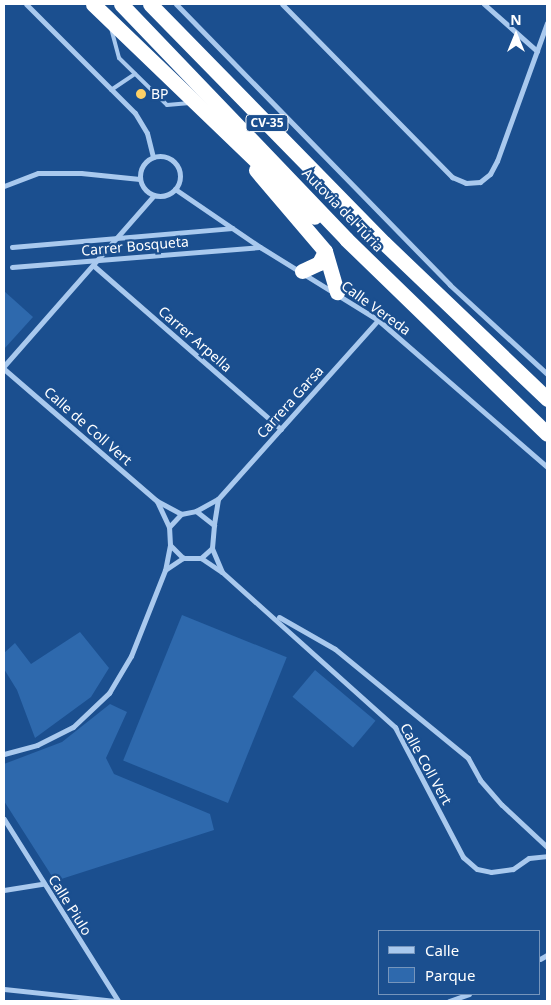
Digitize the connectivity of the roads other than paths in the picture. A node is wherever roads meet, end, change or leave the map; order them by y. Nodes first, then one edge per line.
1 (26, 4) edge
2 (93, 4) edge
3 (121, 4) edge
4 (150, 4) edge
5 (176, 4) edge
6 (282, 4) edge
7 (484, 4) edge
8 (108, 19) junction
9 (547, 23) edge
10 (537, 51) junction
11 (135, 74) junction
12 (111, 90) junction
13 (196, 103) junction
14 (230, 138) junction
15 (153, 157) junction
16 (140, 179) junction
17 (4, 186) edge
18 (175, 189) junction
19 (154, 195) junction
20 (232, 228) junction
21 (118, 238) junction
22 (346, 239) junction
23 (260, 247) junction
24 (12, 248) dead end
25 (325, 251) junction
26 (99, 260) junction
27 (94, 266) junction
28 (12, 268) dead end
29 (302, 271) junction
30 (337, 292) junction
31 (378, 320) junction
32 (4, 368) edge
33 (547, 374) edge
34 (547, 399) edge
35 (281, 429) junction
36 (547, 434) edge
37 (547, 467) edge
38 (218, 499) junction
39 (157, 501) junction
40 (196, 512) junction
41 (181, 514) junction
42 (214, 525) junction
43 (169, 527) junction
44 (170, 545) junction
45 (212, 548) junction
46 (183, 558) junction
47 (200, 558) junction
48 (165, 570) junction
49 (222, 572) junction
50 (266, 608) junction
51 (4, 754) edge
52 (4, 819) edge
53 (547, 847) edge
54 (547, 856) edge
55 (43, 884) junction
56 (4, 890) edge
57 (4, 989) edge
58 (466, 995) edge
59 (118, 1001) edge
60 (450, 1001) edge

1 - 12 street
2 - 8 highway
3 - 22 highway, Autovia del Túria / CV-35
4 - 34 highway, Autovia del Túria / CV-35
5 - 33 street
6 - 10 street
7 - 10 street
8 - 11 lane
8 - 13 highway
9 - 10 street
11 - 12 lane
11 - 13 lane
12 - 15 street
13 - 14 highway
14 - 22 highway
14 - 25 highway
15 - 16 street
15 - 18 street
16 - 17 street
16 - 19 street
18 - 19 street
18 - 20 street, Calle Vereda
19 - 21 street
20 - 21 street, Carrer Bosqueta
20 - 23 street, Calle Vereda
21 - 24 street, Carrer Bosqueta
21 - 26 street
22 - 36 highway, Autovia del Túria / CV-35
23 - 26 street, Carrer Bosqueta
23 - 29 street, Calle Vereda
25 - 29 highway
25 - 30 highway
26 - 27 street
26 - 28 street, Carrer Bosqueta
27 - 32 street
27 - 35 street, Carrer Arpella
29 - 30 street, Calle Vereda
30 - 31 street, Calle Vereda
31 - 35 street, Carrera Garsa
31 - 37 street, Calle Vereda
32 - 39 street, Calle de Coll Vert
35 - 38 street, Carrera Garsa
38 - 40 street, Carrera Garsa
38 - 42 street
39 - 41 street, Calle de Coll Vert
39 - 43 street, Calle de Coll Vert
40 - 41 street
40 - 42 street
41 - 43 street
42 - 45 street
43 - 44 street
44 - 46 street
44 - 48 street
45 - 47 street
45 - 49 street, Calle Coll Vert
46 - 47 street
46 - 48 street
47 - 49 street, Calle Coll Vert
48 - 51 street
49 - 50 street, Calle Coll Vert
50 - 53 street, Calle Coll Vert
50 - 54 street, Calle Coll Vert
52 - 55 street, Calle Piulo
55 - 56 street
55 - 59 street, Calle Piulo
57 - 59 street
58 - 60 street

